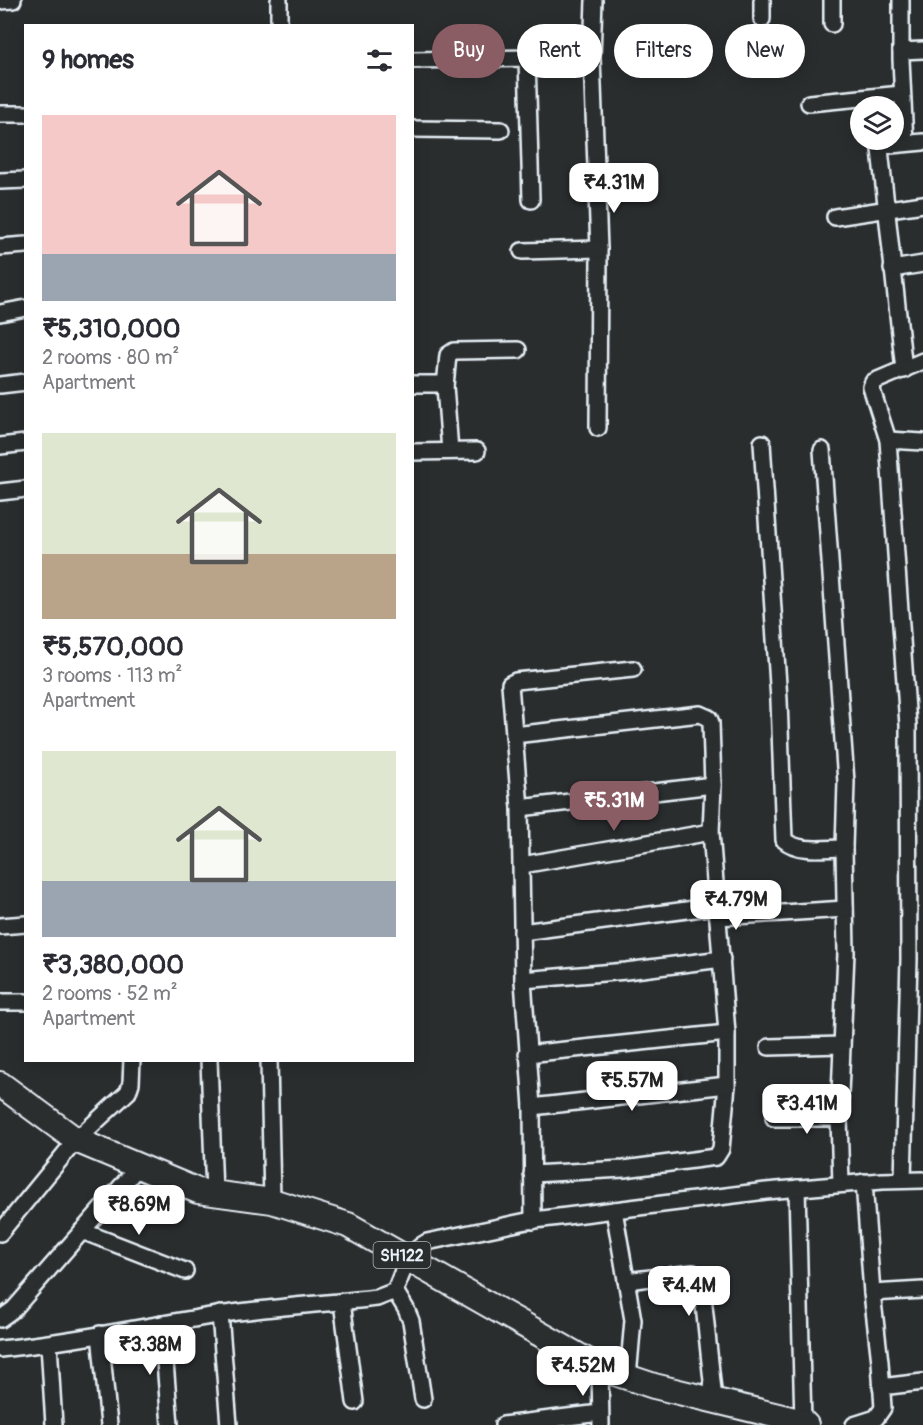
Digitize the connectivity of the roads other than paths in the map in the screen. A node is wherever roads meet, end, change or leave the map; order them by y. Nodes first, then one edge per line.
1 (14, 0) edge
2 (279, 0) edge
3 (594, 0) edge
4 (762, 0) edge
5 (832, 0) edge
6 (901, 0) edge
7 (0, 1) edge
8 (762, 19) dead end
9 (279, 24) edge
10 (593, 24) edge
11 (832, 24) dead end
12 (923, 50) edge
13 (901, 51) junction
14 (517, 58) edge
15 (414, 60) edge
16 (528, 78) edge
17 (593, 78) edge
18 (902, 94) junction
19 (894, 96) edge
20 (850, 102) edge
21 (809, 103) dead end
22 (0, 114) edge
23 (24, 114) edge
24 (414, 129) edge
25 (501, 129) dead end
26 (923, 142) edge
27 (905, 143) joint
28 (881, 150) edge
29 (24, 180) edge
30 (0, 181) edge
31 (531, 200) dead end
32 (923, 204) edge
33 (885, 210) junction
34 (835, 217) dead end
35 (24, 245) edge
36 (0, 247) edge
37 (599, 249) junction
38 (522, 251) dead end
39 (923, 264) edge
40 (892, 269) junction
41 (24, 308) edge
42 (0, 313) edge
43 (518, 350) dead end
44 (923, 361) edge
45 (904, 370) junction
46 (24, 382) edge
47 (414, 384) edge
48 (0, 385) edge
49 (445, 386) junction
50 (598, 428) dead end
51 (885, 430) junction
52 (923, 442) edge
53 (24, 443) edge
54 (762, 443) dead end
55 (0, 446) edge
56 (822, 450) dead end
57 (450, 451) junction
58 (477, 451) dead end
59 (414, 452) edge
60 (24, 489) edge
61 (0, 492) edge
62 (633, 669) dead end
63 (514, 735) junction
64 (713, 785) junction
65 (520, 808) junction
66 (711, 832) junction
67 (844, 848) junction
68 (522, 864) junction
69 (845, 909) junction
70 (718, 912) junction
71 (24, 924) edge
72 (0, 926) edge
73 (522, 932) junction
74 (722, 959) junction
75 (523, 980) junction
76 (0, 1002) edge
77 (24, 1002) edge
78 (727, 1033) junction
79 (842, 1045) junction
80 (770, 1047) dead end
81 (527, 1054) junction
82 (132, 1062) edge
83 (209, 1062) edge
84 (269, 1062) edge
85 (0, 1084) edge
86 (727, 1084) junction
87 (532, 1107) junction
88 (774, 1118) dead end
89 (840, 1118) junction
90 (76, 1140) junction
91 (139, 1166) junction
92 (532, 1174) junction
93 (903, 1180) junction
94 (923, 1180) edge
95 (864, 1182) junction
96 (841, 1184) junction
97 (797, 1188) junction
98 (214, 1193) junction
99 (272, 1202) junction
100 (614, 1210) junction
101 (532, 1221) junction
102 (82, 1231) junction
103 (0, 1233) edge
104 (408, 1258) junction
105 (185, 1271) dead end
106 (626, 1281) junction
107 (923, 1290) edge
108 (395, 1291) junction
109 (872, 1293) junction
110 (342, 1302) junction
111 (220, 1314) junction
112 (0, 1319) edge
113 (162, 1324) junction
114 (100, 1334) junction
115 (49, 1344) junction
116 (0, 1349) edge
117 (600, 1368) junction
118 (628, 1377) junction
119 (923, 1382) edge
120 (881, 1387) junction
121 (423, 1399) dead end
122 (714, 1401) junction
123 (355, 1402) dead end
124 (600, 1419) edge
125 (804, 1424) edge
126 (54, 1425) edge
127 (109, 1425) edge
128 (170, 1425) edge
129 (229, 1425) edge
130 (503, 1425) edge
131 (854, 1425) edge

1 - 7 street
2 - 9 street
3 - 10 street
4 - 8 street
5 - 11 street
6 - 13 street
12 - 13 street
13 - 18 street
14 - 15 street
16 - 31 street
17 - 37 street
18 - 19 street
18 - 27 street
20 - 21 street
22 - 23 street
24 - 25 street
26 - 27 street
28 - 33 street
29 - 30 street
32 - 33 street
33 - 34 street
33 - 40 street
35 - 36 street
37 - 38 street
37 - 50 street
39 - 40 street
40 - 45 street
41 - 42 street
43 - 49 street
44 - 45 street
45 - 51 street
46 - 48 street
47 - 49 street
49 - 57 street
51 - 52 street
51 - 93 street
53 - 55 street
54 - 67 street
56 - 67 street
57 - 58 street
57 - 59 street
60 - 61 street
62 - 63 street
63 - 64 street
63 - 65 street
64 - 65 street
64 - 66 street
65 - 68 street
66 - 68 street
66 - 70 street
67 - 69 street
68 - 73 street
69 - 70 street
69 - 79 street
70 - 73 street
70 - 74 street
71 - 72 street
73 - 75 street
74 - 75 street
74 - 78 street
75 - 81 street
76 - 77 street
78 - 81 street
78 - 86 street
79 - 80 street
79 - 89 street
81 - 87 street
82 - 90 street
83 - 98 street
84 - 99 street
85 - 90 main road, SH122
86 - 87 street
86 - 92 street
87 - 92 street
88 - 89 street
89 - 96 street
90 - 91 main road, SH122
90 - 103 street
91 - 98 main road, SH122
91 - 102 street
92 - 101 street
93 - 94 street
93 - 95 street
95 - 96 street
95 - 109 street
96 - 97 street
97 - 100 street
97 - 125 street
98 - 99 main road, SH122
99 - 104 main road, SH122
100 - 101 street
100 - 106 street
101 - 104 street
102 - 105 street
102 - 112 street
104 - 108 street
104 - 117 main road, SH122
106 - 118 street
106 - 122 street
107 - 109 street
108 - 110 street
108 - 121 street
109 - 120 street
110 - 111 street
110 - 123 street
111 - 113 street
111 - 129 street
113 - 114 street
113 - 128 street
114 - 115 street
114 - 127 street
115 - 116 street
115 - 126 street
117 - 118 main road, SH122
117 - 124 street
118 - 122 main road, SH122
119 - 120 street
120 - 131 street
122 - 125 main road, SH122
124 - 130 street

